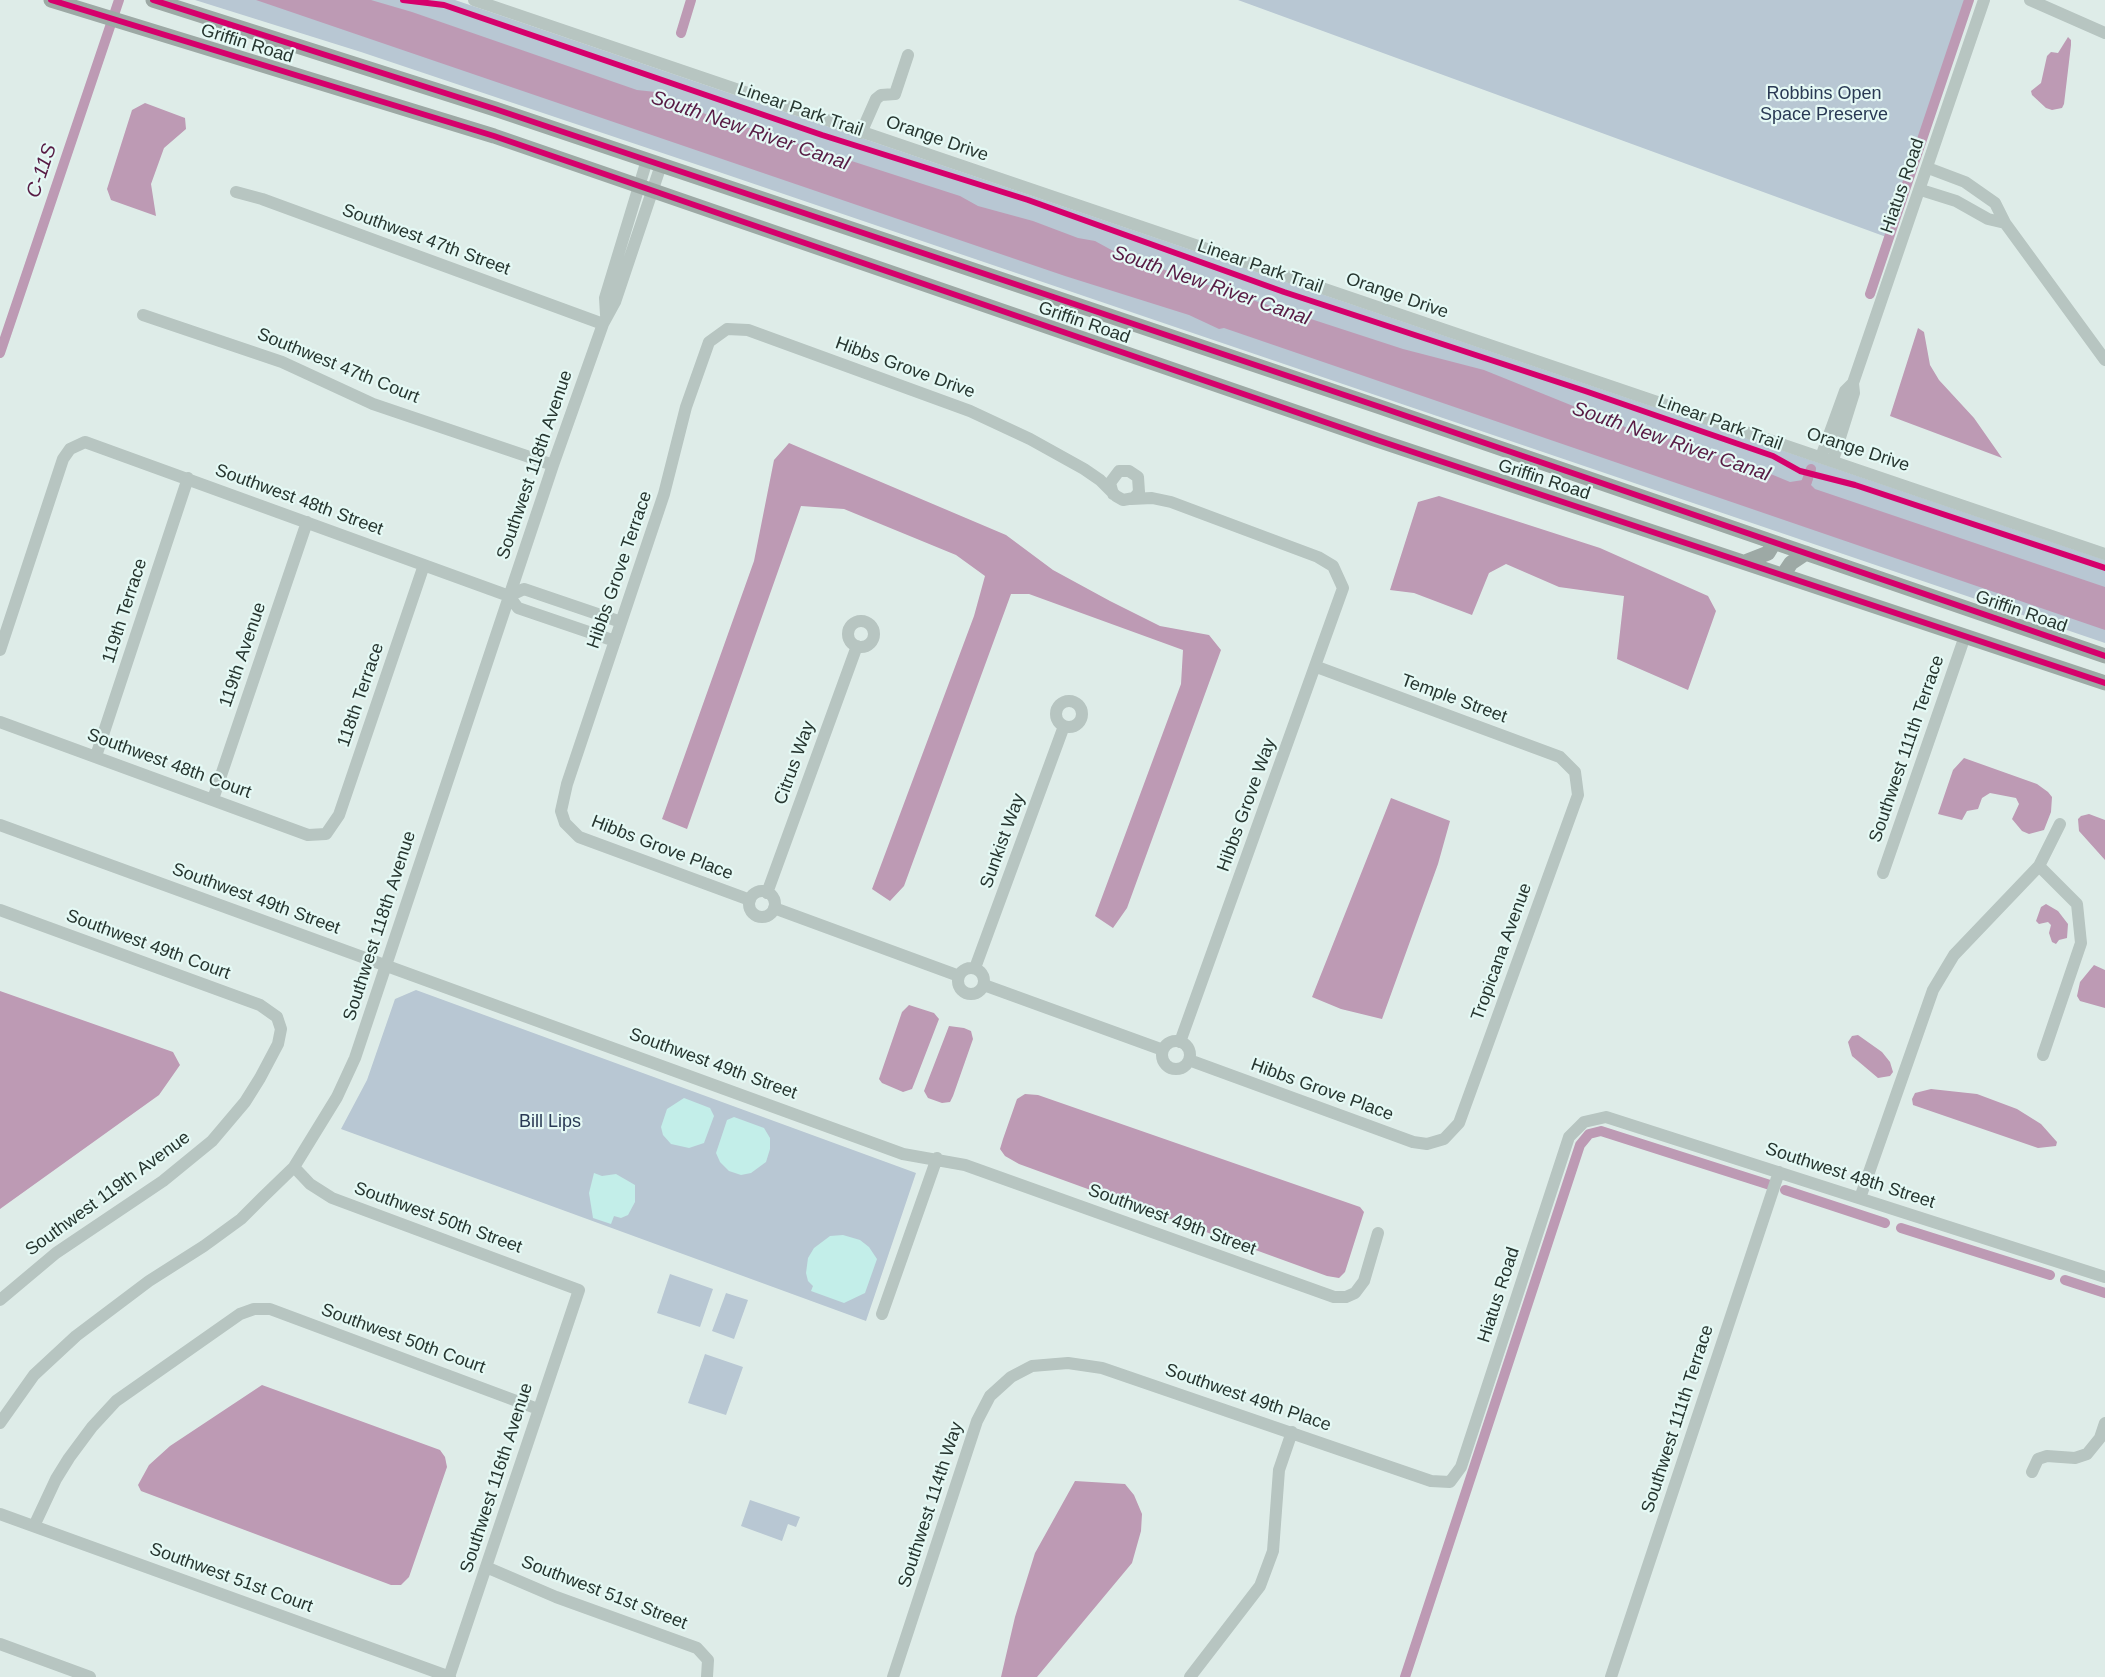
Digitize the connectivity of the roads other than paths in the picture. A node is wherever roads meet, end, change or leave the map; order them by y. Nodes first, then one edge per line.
1 (51, 0) edge
2 (153, 0) edge
3 (474, 0) edge
4 (1984, 0) edge
5 (2030, 0) edge
6 (2105, 33) edge
7 (909, 55) dead end
8 (861, 133) junction
9 (654, 163) junction
10 (1928, 168) junction
11 (645, 188) junction
12 (1921, 190) junction
13 (236, 192) dead end
14 (2005, 223) junction
15 (143, 315) dead end
16 (604, 320) junction
17 (722, 332) joint
18 (2105, 360) edge
19 (1827, 459) junction
20 (1070, 461) junction
21 (553, 465) junction
22 (1122, 470) junction
23 (1138, 477) junction
24 (188, 478) junction
25 (1113, 494) junction
26 (1130, 499) junction
27 (1171, 502) junction
28 (307, 522) junction
29 (1774, 543) junction
30 (1806, 553) junction
31 (2105, 554) edge
32 (1745, 562) junction
33 (424, 565) junction
34 (1783, 575) junction
35 (509, 596) junction
36 (621, 622) junction
37 (1965, 636) junction
38 (615, 641) junction
39 (857, 646) dead end
40 (0, 650) edge
41 (2105, 656) edge
42 (1317, 668) junction
43 (2105, 683) edge
44 (0, 722) edge
45 (1064, 726) dead end
46 (96, 756) junction
47 (1575, 772) joint
48 (213, 800) junction
49 (566, 823) joint
50 (2060, 824) dead end
51 (0, 825) edge
52 (326, 834) joint
53 (2039, 866) junction
54 (1883, 873) dead end
55 (767, 893) junction
56 (750, 900) junction
57 (774, 908) junction
58 (0, 910) edge
59 (386, 965) junction
60 (975, 968) junction
61 (959, 976) junction
62 (984, 985) junction
63 (279, 1021) joint
64 (1180, 1042) junction
65 (1163, 1050) junction
66 (2043, 1054) dead end
67 (1189, 1060) junction
68 (1584, 1122) joint
69 (1444, 1139) joint
70 (937, 1158) junction
71 (294, 1167) junction
72 (1779, 1172) junction
73 (1860, 1198) junction
74 (1378, 1233) dead end
75 (2105, 1277) edge
76 (579, 1290) joint
77 (0, 1300) edge
78 (882, 1314) dead end
79 (1032, 1366) joint
80 (538, 1409) junction
81 (0, 1423) edge
82 (2105, 1423) edge
83 (1292, 1432) junction
84 (2032, 1472) dead end
85 (1450, 1482) joint
86 (0, 1514) edge
87 (34, 1526) junction
88 (486, 1567) junction
89 (0, 1644) edge
90 (90, 1677) edge
91 (449, 1677) edge
92 (707, 1677) edge
93 (893, 1677) edge
94 (1190, 1677) edge
95 (1611, 1677) edge

1 - 11 main road, Griffin Road
2 - 9 main road, Griffin Road
3 - 8 street, Orange Drive
4 - 10 street, Hiatus Road
5 - 6 street
7 - 8 street
8 - 19 street, Orange Drive
9 - 11 street, Southwest 118th Avenue
9 - 29 main road, Griffin Road
10 - 12 street, Hiatus Road
10 - 14 street
11 - 16 street, Southwest 118th Avenue
11 - 32 main road, Griffin Road
12 - 14 street
12 - 19 street, Hiatus Road
13 - 16 street, Southwest 47th Street
14 - 18 street
15 - 21 street, Southwest 47th Court
16 - 21 street, Southwest 118th Avenue
17 - 20 street, Hibbs Grove Drive
17 - 36 street, Hibbs Grove Terrace
19 - 31 street, Orange Drive
20 - 22 street, Hibbs Grove Drive
20 - 25 street, Hibbs Grove Drive
21 - 35 street, Southwest 118th Avenue
22 - 23 street
22 - 25 street
23 - 26 street
23 - 27 street
24 - 28 street, Southwest 48th Street
24 - 40 street, Southwest 48th Street
24 - 46 street, 119th Terrace
25 - 26 street
26 - 27 street
27 - 42 street, Hibbs Grove Way
28 - 33 street, Southwest 48th Street
28 - 48 street, 119th Avenue
29 - 30 main road, Griffin Road
29 - 32 main road
30 - 34 main road
30 - 41 main road, Griffin Road
32 - 34 main road, Griffin Road
33 - 35 street, Southwest 48th Street
33 - 52 street, 118th Terrace
34 - 37 main road, Griffin Road
35 - 36 street, Southwest 48th Street
35 - 38 street, Southwest 48th Street
35 - 59 street, Southwest 118th Avenue
36 - 38 street, Hibbs Grove Terrace
37 - 43 main road, Griffin Road
37 - 54 street, Southwest 111th Terrace
38 - 49 street, Hibbs Grove Terrace
39 - 55 street, Citrus Way
42 - 47 street, Temple Street
42 - 64 street, Hibbs Grove Way
44 - 46 street, Southwest 48th Court
45 - 60 street, Sunkist Way
46 - 48 street, Southwest 48th Court
47 - 69 street, Tropicana Avenue
48 - 52 street, Southwest 48th Court
49 - 56 street, Hibbs Grove Place
50 - 53 street
51 - 59 street, Southwest 49th Street
53 - 66 street
53 - 73 street
55 - 56 street
55 - 57 street
56 - 57 street
57 - 61 street
58 - 63 street, Southwest 49th Court
59 - 70 street, Southwest 49th Street
59 - 71 street, Southwest 118th Avenue
60 - 61 street
60 - 62 street
61 - 62 street
62 - 65 street
63 - 77 street, Southwest 119th Avenue
64 - 65 street
64 - 67 street
65 - 67 street
67 - 69 street, Hibbs Grove Place
68 - 72 street, Southwest 48th Street
68 - 85 street, Hiatus Road
70 - 74 street, Southwest 49th Street
70 - 78 street
71 - 76 street, Southwest 50th Street
71 - 81 street, Southwest 118th Avenue
72 - 73 street, Southwest 48th Street
72 - 95 street, Southwest 111th Terrace
73 - 75 street, Southwest 48th Street
76 - 80 street, Southwest 116th Avenue
79 - 83 street, Southwest 49th Place
79 - 93 street, Southwest 114th Way
80 - 87 street, Southwest 50th Court
80 - 88 street, Southwest 116th Avenue
82 - 84 street
83 - 85 street, Southwest 49th Place
83 - 94 street
86 - 87 street, Southwest 51st Court
87 - 91 street, Southwest 51st Court
88 - 91 street, Southwest 116th Avenue
88 - 92 street, Southwest 51st Street
89 - 90 street

